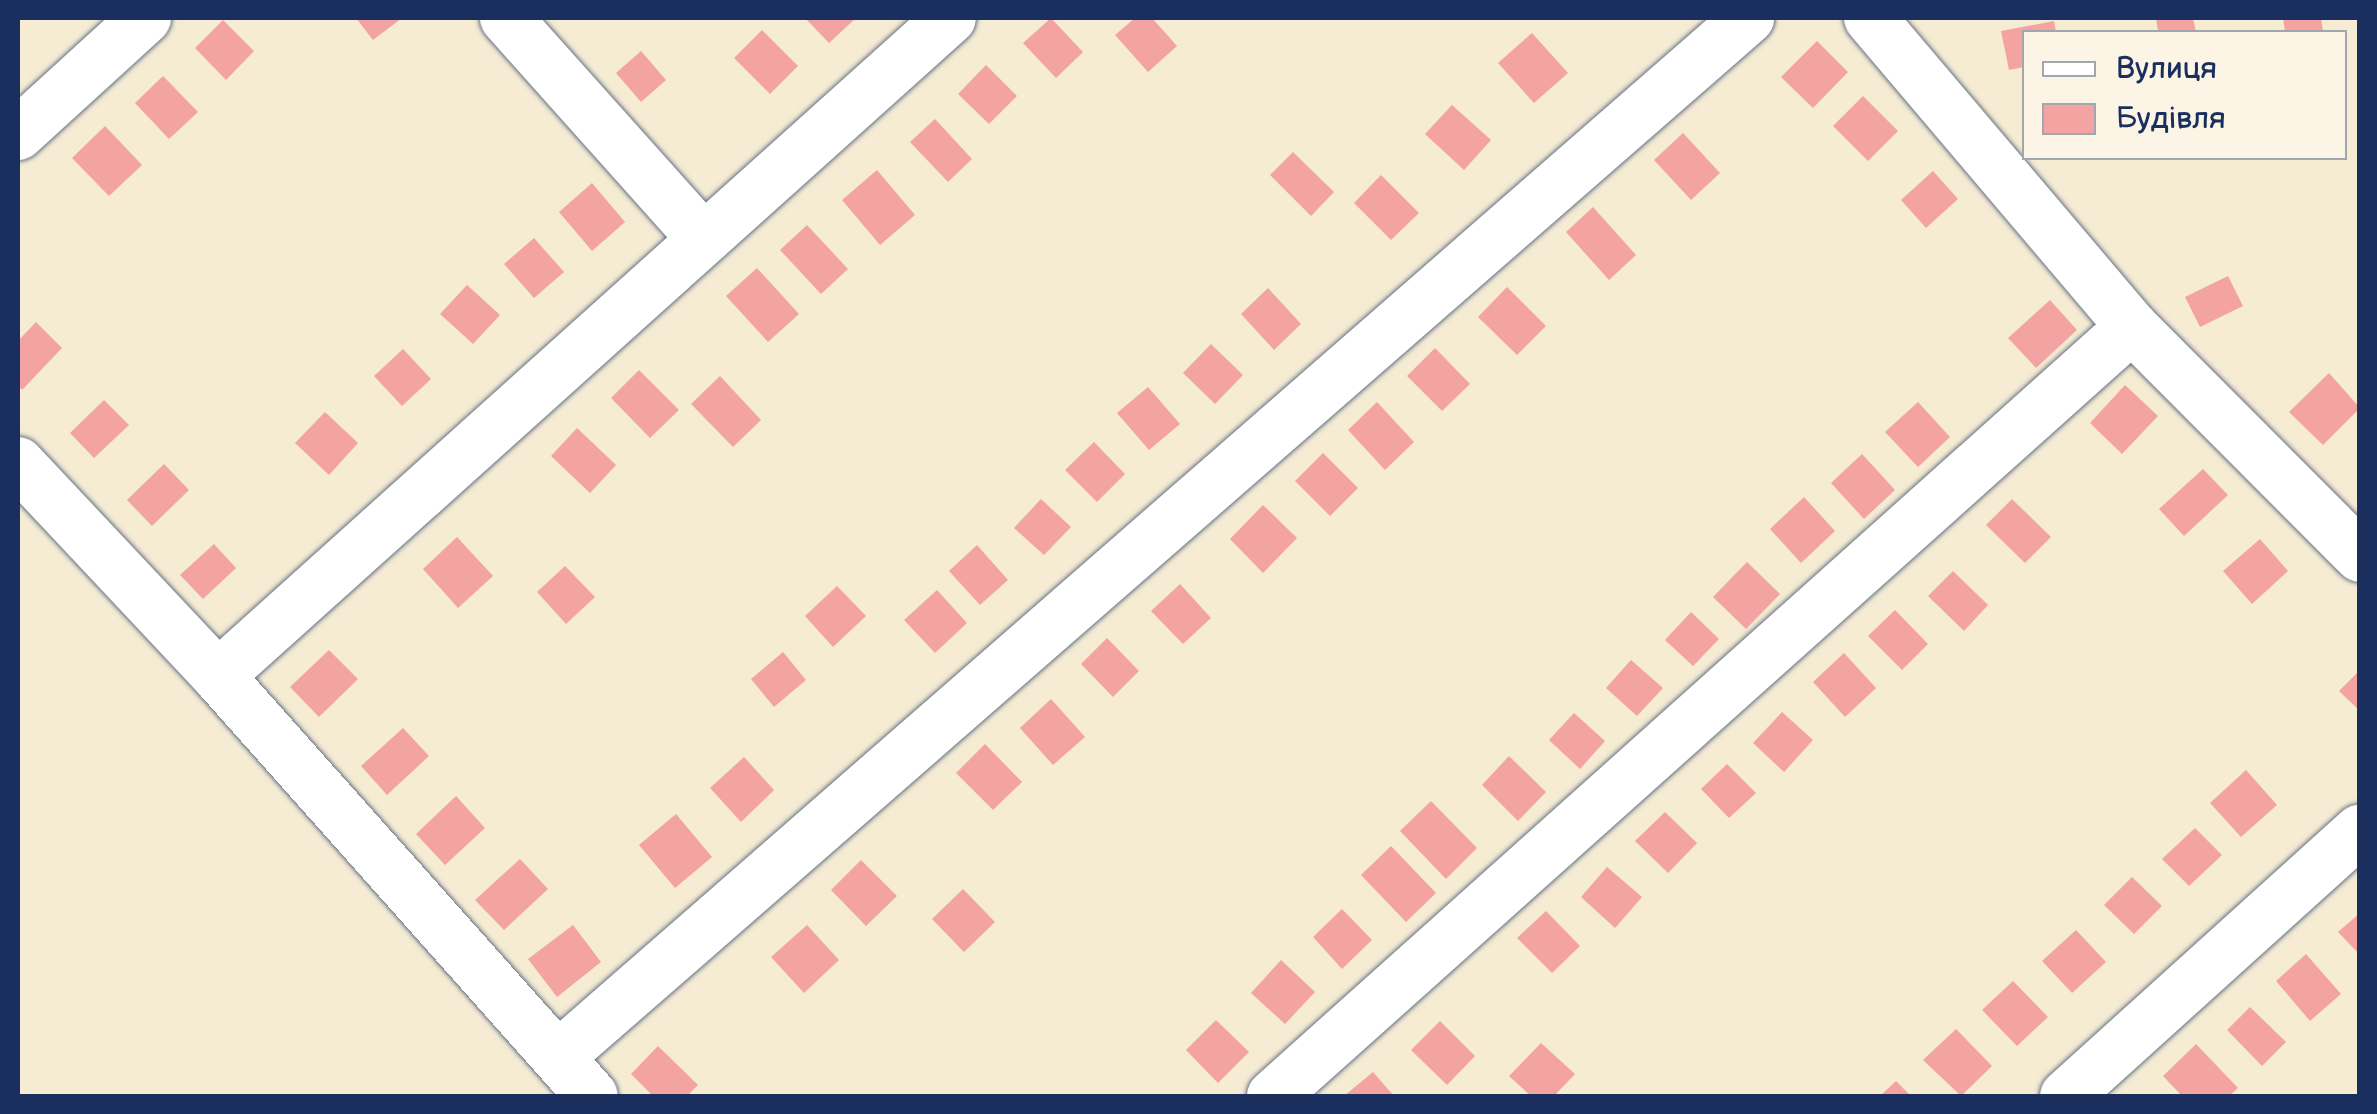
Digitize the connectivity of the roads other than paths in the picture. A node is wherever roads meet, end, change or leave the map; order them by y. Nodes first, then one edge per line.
1 (146, 18) edge
2 (506, 18) edge
3 (950, 18) edge
4 (1748, 18) edge
5 (1870, 18) edge
6 (18, 134) edge
7 (704, 238) junction
8 (2132, 327) junction
9 (18, 463) edge
10 (2360, 556) edge
11 (218, 676) junction
12 (2360, 830) edge
13 (558, 1057) junction
14 (592, 1096) edge
15 (1273, 1096) edge
16 (2066, 1096) edge

1 - 6 street
2 - 7 street
3 - 7 street
4 - 13 street
5 - 8 street
7 - 11 street
8 - 10 street
8 - 15 street
9 - 11 street
11 - 13 street
12 - 16 street
13 - 14 street

